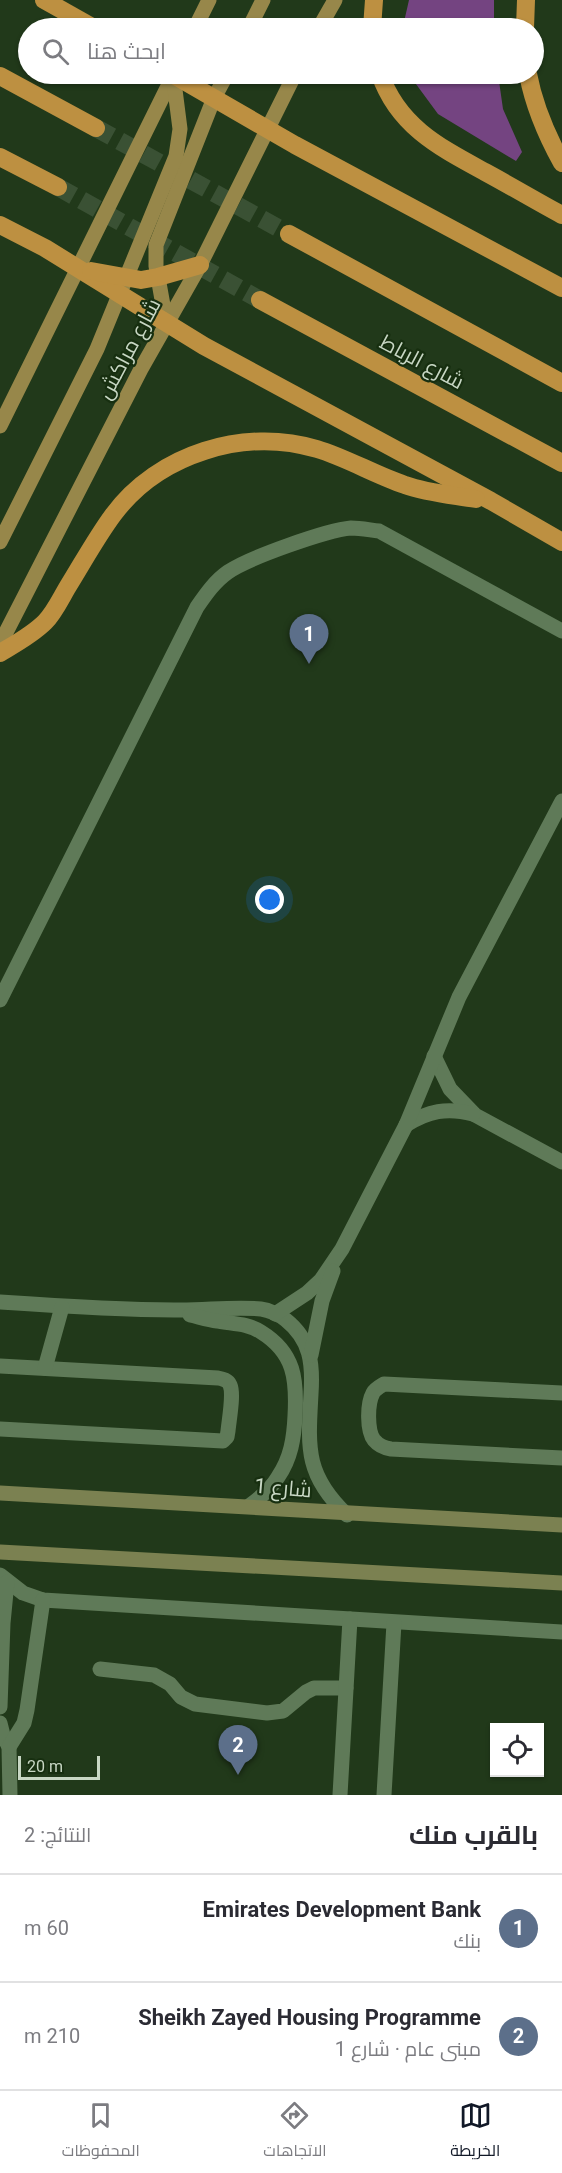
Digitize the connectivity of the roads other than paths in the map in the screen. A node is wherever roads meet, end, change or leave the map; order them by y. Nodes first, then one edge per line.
1 (44, 0) edge
2 (209, 0) edge
3 (263, 0) edge
4 (335, 0) edge
5 (374, 0) edge
6 (526, 0) edge
7 (76, 18) edge
8 (200, 18) edge
9 (254, 18) edge
10 (325, 18) edge
11 (373, 18) edge
12 (525, 18) edge
13 (0, 76) edge
14 (168, 84) edge
15 (174, 84) edge
16 (190, 84) edge
17 (222, 84) edge
18 (290, 84) edge
19 (385, 84) edge
20 (530, 84) edge
21 (214, 98) junction
22 (96, 128) tunnel mouth
23 (266, 129) junction
24 (0, 157) edge
25 (562, 163) edge
26 (58, 187) tunnel mouth
27 (562, 215) edge
28 (0, 225) edge
29 (289, 234) tunnel mouth
30 (200, 265) junction
31 (77, 268) junction
32 (158, 278) junction
33 (123, 286) junction
34 (562, 288) edge
35 (260, 300) tunnel mouth
36 (166, 322) junction
37 (562, 384) edge
38 (0, 426) edge
39 (562, 463) edge
40 (491, 501) junction
41 (0, 542) edge
42 (562, 542) edge
43 (562, 631) edge
44 (0, 644) edge
45 (0, 653) edge
46 (562, 801) edge
47 (0, 1000) edge
48 (434, 1056) junction
49 (476, 1115) junction
50 (406, 1125) junction
51 (562, 1162) edge
52 (342, 1249) junction
53 (0, 1302) edge
54 (62, 1306) junction
55 (176, 1311) junction
56 (275, 1314) junction
57 (311, 1355) junction
58 (0, 1366) edge
59 (45, 1368) junction
60 (562, 1393) edge
61 (0, 1429) edge
62 (562, 1458) edge
63 (0, 1493) edge
64 (249, 1506) junction
65 (347, 1515) junction
66 (562, 1525) edge
67 (0, 1552) edge
68 (3, 1578) edge
69 (562, 1583) edge
70 (43, 1600) junction
71 (350, 1619) junction
72 (394, 1623) junction
73 (562, 1632) edge
74 (100, 1669) dead end
75 (346, 1688) junction
76 (0, 1707) edge
77 (0, 1723) edge
78 (9, 1747) junction
79 (5, 1765) edge
80 (10, 1795) edge
81 (340, 1795) edge
82 (384, 1795) edge

1 - 7 highway
2 - 8 main road
3 - 9 main road
4 - 10 main road
5 - 11 highway
6 - 12 highway
13 - 22 highway
14 - 31 main road
15 - 33 main road
16 - 21 highway
17 - 21 main road
18 - 23 main road, شارع مراكش
19 - 27 highway
20 - 25 highway
21 - 23 highway
21 - 32 main road
23 - 30 main road, شارع مراكش
23 - 34 highway
24 - 26 highway
28 - 31 highway
29 - 37 highway
30 - 32 highway
30 - 36 main road, شارع مراكش
31 - 33 highway
31 - 38 main road
32 - 33 highway
32 - 36 main road
33 - 36 highway
33 - 41 main road
35 - 39 highway, شارع الرباط
36 - 40 highway
36 - 44 main road, شارع مراكش
40 - 42 highway
40 - 45 highway
43 - 47 lane
46 - 48 lane
48 - 49 lane
48 - 50 lane
49 - 50 lane
49 - 51 lane
50 - 52 lane
52 - 56 lane
52 - 57 lane
53 - 54 lane
54 - 55 lane
54 - 59 lane
55 - 56 lane
55 - 64 lane
56 - 57 lane
57 - 65 lane
58 - 59 lane
59 - 61 lane
60 - 62 lane
63 - 64 street, شارع 1
64 - 65 street, شارع 1
65 - 66 street, شارع 1
67 - 69 street
68 - 70 lane
68 - 76 lane
70 - 71 lane
70 - 78 lane
71 - 72 lane
71 - 75 lane
72 - 73 lane
72 - 82 lane
74 - 75 lane
75 - 81 lane
77 - 78 lane
78 - 79 lane
79 - 80 lane

